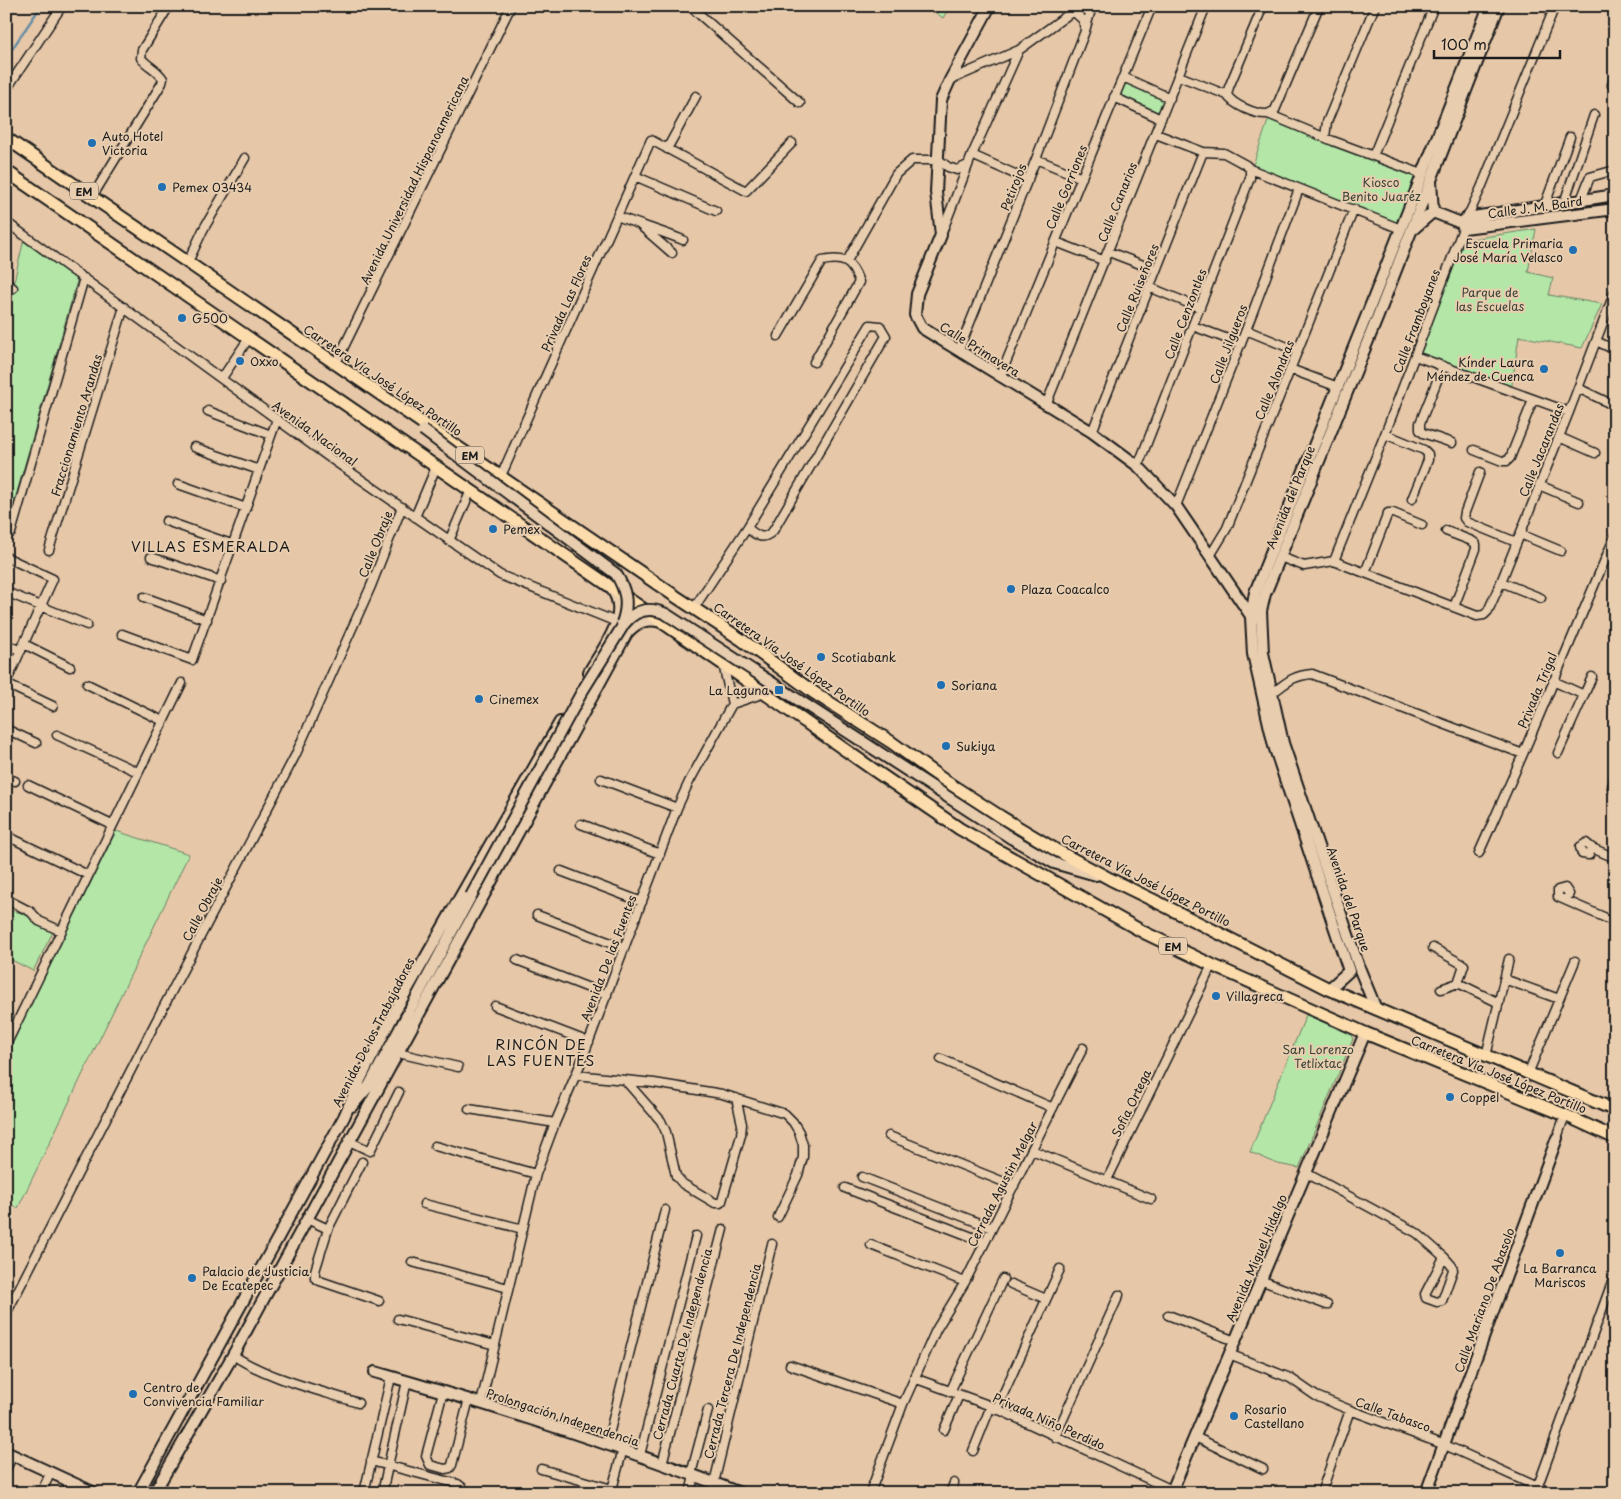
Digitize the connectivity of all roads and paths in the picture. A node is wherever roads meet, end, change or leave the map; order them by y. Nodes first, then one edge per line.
1 (62, 6) edge
2 (169, 6) edge
3 (512, 6) edge
4 (690, 6) edge
5 (990, 6) edge
6 (1092, 6) edge
7 (1152, 6) edge
8 (1206, 6) edge
9 (1263, 6) edge
10 (1319, 6) edge
11 (1375, 6) edge
12 (1434, 6) edge
13 (1491, 6) edge
14 (1555, 6) edge
15 (1077, 9) edge
16 (1085, 31) junction
17 (1019, 50) junction
18 (1001, 57) junction
19 (1006, 76) junction
20 (1179, 76) junction
21 (1615, 77) edge
22 (1123, 78) junction
23 (950, 80) junction
24 (1615, 86) edge
25 (6, 90) edge
26 (1227, 95) junction
27 (696, 96) dead end
28 (1114, 97) junction
29 (1170, 98) junction
30 (800, 103) dead end
31 (1268, 114) junction
32 (1594, 115) dead end
33 (1161, 119) junction
34 (1156, 134) junction
35 (1325, 137) junction
36 (1570, 137) dead end
37 (6, 138) edge
38 (792, 143) dead end
39 (667, 149) junction
40 (1203, 152) junction
41 (972, 155) junction
42 (1373, 156) junction
43 (245, 158) dead end
44 (1036, 159) junction
45 (939, 160) junction
46 (968, 165) junction
47 (1250, 169) junction
48 (1615, 170) edge
49 (6, 171) edge
50 (635, 176) junction
51 (1426, 176) junction
52 (1082, 178) junction
53 (1028, 180) junction
54 (1300, 189) junction
55 (1615, 195) edge
56 (92, 196) junction
57 (1581, 200) junction
58 (1564, 203) junction
59 (1544, 207) junction
60 (1354, 209) junction
61 (1615, 209) edge
62 (716, 211) dead end
63 (1433, 212) junction
64 (617, 216) junction
65 (6, 222) edge
66 (1464, 223) junction
67 (641, 226) junction
68 (1406, 230) junction
69 (941, 235) junction
70 (683, 240) dead end
71 (1056, 242) junction
72 (1109, 252) junction
73 (672, 253) dead end
74 (847, 261) junction
75 (1105, 261) junction
76 (188, 262) junction
77 (1156, 270) junction
78 (84, 278) junction
79 (1149, 287) junction
80 (1614, 294) edge
81 (124, 307) junction
82 (1200, 308) junction
83 (1193, 326) junction
84 (1246, 330) junction
85 (778, 336) dead end
86 (249, 338) junction
87 (1596, 341) junction
88 (1240, 344) junction
89 (960, 350) junction
90 (1615, 350) edge
91 (1297, 351) junction
92 (1415, 356) junction
93 (814, 362) dead end
94 (336, 364) junction
95 (1443, 366) junction
96 (1290, 369) junction
97 (1000, 377) junction
98 (222, 378) junction
99 (363, 382) junction
100 (1338, 387) junction
101 (1578, 388) junction
102 (1533, 400) junction
103 (1046, 405) junction
104 (1615, 406) edge
105 (208, 410) dead end
106 (1569, 412) junction
107 (277, 419) junction
108 (1092, 432) junction
109 (1385, 434) junction
110 (272, 435) junction
111 (1559, 437) junction
112 (1452, 443) dead end
113 (194, 447) dead end
114 (1474, 450) dead end
115 (1595, 453) dead end
116 (1138, 466) junction
117 (436, 467) junction
118 (259, 470) junction
119 (1480, 472) dead end
120 (501, 476) junction
121 (178, 484) dead end
122 (1539, 486) junction
123 (471, 490) junction
124 (1412, 499) dead end
125 (1579, 502) dead end
126 (1176, 506) junction
127 (402, 507) junction
128 (246, 508) junction
129 (415, 517) junction
130 (166, 521) dead end
131 (1422, 525) dead end
132 (747, 528) junction
133 (1446, 531) dead end
134 (11, 533) dead end
135 (1520, 534) junction
136 (1615, 536) edge
137 (450, 541) junction
138 (1516, 542) junction
139 (234, 545) junction
140 (49, 550) dead end
141 (1561, 551) dead end
142 (1210, 556) junction
143 (152, 557) dead end
144 (1280, 557) junction
145 (6, 558) edge
146 (1334, 561) junction
147 (1365, 573) junction
148 (221, 581) junction
149 (1501, 582) junction
150 (608, 584) junction
151 (6, 592) edge
152 (144, 597) dead end
153 (1541, 598) dead end
154 (41, 606) junction
155 (1454, 607) junction
156 (694, 608) junction
157 (1251, 617) junction
158 (207, 620) junction
159 (617, 622) junction
160 (87, 625) dead end
161 (668, 626) junction
162 (630, 629) junction
163 (1261, 630) junction
164 (122, 634) dead end
165 (6, 644) edge
166 (22, 648) junction
167 (723, 664) junction
168 (70, 668) dead end
169 (1592, 677) dead end
170 (1553, 681) junction
171 (182, 683) dead end
172 (6, 684) edge
173 (87, 684) dead end
174 (764, 693) junction
175 (1584, 695) junction
176 (1268, 696) junction
177 (732, 704) junction
178 (54, 706) dead end
179 (163, 721) junction
180 (6, 730) edge
181 (57, 735) dead end
182 (36, 743) dead end
183 (1558, 753) dead end
184 (1523, 754) junction
185 (138, 772) junction
186 (1615, 774) edge
187 (6, 778) edge
188 (601, 779) dead end
189 (15, 781) dead end
190 (28, 785) dead end
191 (1615, 790) edge
192 (677, 808) junction
193 (581, 824) dead end
194 (112, 826) junction
195 (9, 837) dead end
196 (1592, 848) dead end
197 (1479, 853) dead end
198 (660, 854) junction
199 (1615, 858) edge
200 (561, 871) dead end
201 (88, 875) junction
202 (1110, 879) junction
203 (6, 899) edge
204 (1565, 900) dead end
205 (642, 902) junction
206 (475, 911) junction
207 (537, 915) dead end
208 (1615, 922) edge
209 (61, 931) junction
210 (624, 948) junction
211 (1433, 948) dead end
212 (1509, 959) dead end
213 (517, 960) dead end
214 (1575, 961) dead end
215 (1212, 965) junction
216 (1504, 979) junction
217 (1458, 983) junction
218 (1441, 989) dead end
219 (1329, 990) junction
220 (607, 995) junction
221 (1559, 999) junction
222 (1499, 1003) junction
223 (495, 1006) dead end
224 (1376, 1009) junction
225 (1365, 1033) junction
226 (589, 1042) junction
227 (6, 1045) edge
228 (1083, 1048) dead end
229 (398, 1053) junction
230 (1486, 1056) junction
231 (941, 1059) dead end
232 (458, 1067) dead end
233 (576, 1074) junction
234 (1528, 1074) junction
235 (625, 1080) junction
236 (399, 1092) dead end
237 (736, 1098) junction
238 (1053, 1108) junction
239 (469, 1109) dead end
240 (1615, 1110) edge
241 (1565, 1116) junction
242 (344, 1117) junction
243 (555, 1123) junction
244 (889, 1136) dead end
245 (1557, 1138) joint
246 (1615, 1138) edge
247 (349, 1141) junction
248 (435, 1146) dead end
249 (1032, 1150) junction
250 (362, 1162) dead end
251 (1306, 1173) junction
252 (536, 1174) junction
253 (862, 1177) dead end
254 (1106, 1180) junction
255 (1014, 1186) junction
256 (845, 1188) dead end
257 (1151, 1200) dead end
258 (424, 1204) dead end
259 (664, 1210) dead end
260 (778, 1217) dead end
261 (307, 1219) junction
262 (328, 1228) junction
263 (992, 1228) junction
264 (523, 1229) junction
265 (723, 1230) dead end
266 (696, 1236) dead end
267 (985, 1242) junction
268 (772, 1244) dead end
269 (871, 1245) dead end
270 (1444, 1256) junction
271 (412, 1262) dead end
272 (1060, 1269) dead end
273 (1615, 1274) edge
274 (1003, 1280) dead end
275 (1260, 1280) junction
276 (965, 1282) junction
277 (1011, 1284) dead end
278 (508, 1288) junction
279 (1119, 1296) dead end
280 (1046, 1299) junction
281 (379, 1301) dead end
282 (1327, 1305) dead end
283 (6, 1314) edge
284 (1168, 1315) dead end
285 (398, 1318) dead end
286 (1235, 1341) junction
287 (495, 1345) junction
288 (1229, 1354) junction
289 (233, 1355) junction
290 (790, 1365) dead end
291 (375, 1372) dead end
292 (391, 1377) junction
293 (914, 1378) junction
294 (407, 1381) junction
295 (443, 1392) junction
296 (950, 1392) junction
297 (959, 1395) junction
298 (469, 1399) junction
299 (358, 1403) dead end
300 (481, 1403) junction
301 (903, 1404) junction
302 (993, 1408) junction
303 (708, 1410) dead end
304 (1350, 1410) junction
305 (944, 1430) dead end
306 (1055, 1437) junction
307 (1194, 1437) junction
308 (607, 1444) junction
309 (1444, 1445) junction
310 (623, 1449) junction
311 (973, 1451) dead end
312 (10, 1454) edge
313 (640, 1455) junction
314 (371, 1461) junction
315 (662, 1464) junction
316 (388, 1466) junction
317 (6, 1469) edge
318 (541, 1469) dead end
319 (1263, 1469) dead end
320 (36, 1470) dead end
321 (693, 1475) junction
322 (49, 1476) junction
323 (714, 1483) junction
324 (954, 1483) dead end
325 (1537, 1490) edge
326 (463, 1491) edge
327 (611, 1491) edge
328 (728, 1491) edge
329 (1172, 1491) edge
330 (41, 1493) edge
331 (82, 1493) edge
332 (95, 1493) edge
333 (138, 1493) edge
334 (154, 1493) edge
335 (364, 1493) edge
336 (382, 1493) edge
337 (690, 1493) edge
338 (740, 1493) edge
339 (870, 1493) edge
340 (950, 1493) edge
341 (1321, 1493) edge
342 (1426, 1493) edge
343 (1551, 1493) edge

1 - 25 street
2 - 56 street
3 - 94 street, Avenida Universidad Hispanoamericana
4 - 30 street
5 - 23 street, Calle Primavera
6 - 16 street, Petirojos
7 - 22 street, Calle Gorriones
8 - 20 street, Calle Canarios
9 - 26 street
10 - 31 street
11 - 35 street
12 - 42 street
13 - 51 street, Avenida del Parque
14 - 66 street, Calle Framboyanes
15 - 16 street
15 - 17 street
16 - 44 street, Petirojos
17 - 18 street
17 - 19 street
18 - 19 street
18 - 23 street
19 - 41 street
20 - 26 street
20 - 29 street, Calle Canarios
21 - 24 street
22 - 28 street, Calle Gorriones
22 - 29 street
23 - 45 street, Calle Primavera
26 - 31 street
27 - 39 street
28 - 33 street
28 - 52 street, Calle Gorriones
29 - 33 street, Calle Canarios
31 - 35 street
32 - 58 street
33 - 34 street, Calle Canarios
34 - 40 street
34 - 72 street, Calle Canarios
35 - 42 street
36 - 59 street
37 - 56 main road, Carretera Vía José López Portillo / EM
38 - 39 street
39 - 50 street, Privada Las Flores
40 - 47 street
40 - 77 street, Calle Ruiseñores
41 - 46 street
41 - 53 street
42 - 51 street
43 - 76 street
44 - 52 street
44 - 53 street, Petirojos
45 - 46 street
45 - 69 street, Calle Primavera
45 - 74 street
46 - 69 street
47 - 54 street
47 - 82 street, Calle Cenzontles
48 - 57 street
49 - 86 main road, Carretera Vía José López Portillo / EM
50 - 62 street
50 - 64 street, Privada Las Flores
51 - 63 street
51 - 68 street, Avenida del Parque
52 - 71 street, Calle Gorriones
53 - 89 street, Petirojos
54 - 60 street
54 - 84 street, Calle Jilgueros
55 - 57 street, Calle J. M. Baird
56 - 76 main road, Carretera Vía José López Portillo / EM
57 - 58 street, Calle J. M. Baird
58 - 59 street, Calle J. M. Baird
59 - 66 street, Calle J. M. Baird
60 - 68 street
60 - 91 street, Calle Alondras
61 - 66 street, Calle J. M. Baird
63 - 66 street, Calle J. M. Baird
63 - 68 street
64 - 67 street
64 - 120 street, Privada Las Flores
65 - 78 street, Avenida Nacional
66 - 92 street, Calle Framboyanes
67 - 70 street
67 - 73 street
68 - 100 street, Avenida del Parque
68 - 144 street, Avenida del Parque
69 - 89 street, Calle Primavera
71 - 75 street
71 - 97 street, Calle Gorriones
72 - 75 street, Calle Canarios
72 - 77 street
74 - 85 street
74 - 93 street
75 - 103 street, Calle Canarios
76 - 94 main road, Carretera Vía José López Portillo / EM
77 - 79 street, Calle Ruiseñores
78 - 81 street, Avenida Nacional
78 - 134 street
79 - 82 street
79 - 108 street, Calle Ruiseñores
80 - 87 street, Calle Jacarandas
81 - 98 street, Avenida Nacional
81 - 140 street, Fraccionamiento Arandas
82 - 83 street, Calle Cenzontles
83 - 88 street
83 - 116 street, Calle Cenzontles
84 - 88 street, Calle Jilgueros
84 - 91 street
86 - 98 street
86 - 117 main road, Carretera Vía José López Portillo / EM
87 - 90 street
87 - 101 street, Calle Jacarandas
88 - 126 street, Calle Jilgueros
89 - 97 street, Calle Primavera
91 - 96 street, Calle Alondras
92 - 95 street
92 - 109 street, Calle Framboyanes
94 - 99 main road, Carretera Vía José López Portillo / EM
95 - 102 street
95 - 112 street
96 - 100 street
96 - 142 street, Calle Alondras
97 - 103 street, Calle Primavera
98 - 107 street, Avenida Nacional
99 - 120 main road, Carretera Vía José López Portillo / EM
99 - 206 street, bridge
100 - 157 street, Avenida del Parque
101 - 104 street
101 - 106 street, Calle Jacarandas
102 - 106 street
102 - 114 street
103 - 108 street, Calle Primavera
105 - 110 street
106 - 111 street, Calle Jacarandas
107 - 110 street
107 - 127 street, Avenida Nacional
108 - 116 street, Calle Primavera
109 - 124 street
109 - 146 street, Calle Framboyanes
110 - 118 street
111 - 115 street
111 - 122 street, Calle Jacarandas
113 - 118 street
116 - 126 street, Calle Primavera
117 - 123 main road, Carretera Vía José López Portillo / EM
117 - 129 street
118 - 128 street
119 - 138 street
120 - 156 main road, Carretera Vía José López Portillo / EM
121 - 128 street
122 - 125 street
122 - 135 street, Calle Jacarandas
123 - 137 street
123 - 150 main road, Carretera Vía José López Portillo / EM
126 - 142 street, Calle Primavera
127 - 129 street, Avenida Nacional
127 - 283 street, Calle Obraje
128 - 139 street
129 - 137 street, Avenida Nacional
130 - 139 street
131 - 147 street
132 - 132 street
132 - 156 street
133 - 155 street
135 - 138 street, Calle Jacarandas
135 - 141 street
136 - 170 street, Privada Trigal
137 - 159 street, Avenida Nacional
138 - 149 street, Calle Jacarandas
139 - 148 street
142 - 157 street, Calle Primavera
143 - 148 street
144 - 146 street
144 - 163 street, Avenida del Parque
145 - 154 street
146 - 147 street
147 - 155 street
148 - 158 street
149 - 153 street
149 - 155 street, Calle Jacarandas
150 - 159 street
150 - 161 main road, Carretera Vía José López Portillo / EM
151 - 154 street
152 - 158 street
154 - 160 street
154 - 166 street
156 - 202 main road, Carretera Vía José López Portillo / EM
157 - 163 street, Calle Primavera
157 - 176 street, Avenida del Parque
158 - 164 street
159 - 162 street, Avenida Nacional
159 - 242 street, Avenida De los Trabajadores
161 - 162 street
161 - 167 main road, Carretera Vía José López Portillo / EM
162 - 206 street
163 - 176 street, Avenida del Parque
165 - 166 street
166 - 168 street
166 - 172 street
167 - 174 main road, Carretera Vía José López Portillo / EM
167 - 177 street
169 - 175 street
170 - 175 street
170 - 184 street, Privada Trigal
171 - 179 street
172 - 178 street
173 - 179 street
174 - 177 street
174 - 215 main road, Carretera Vía José López Portillo / EM
175 - 183 street
176 - 184 street
176 - 219 street, Avenida del Parque
176 - 224 street, Avenida del Parque
177 - 192 street, Avenida De las Fuentes
179 - 185 street
180 - 182 street
181 - 185 street
184 - 197 street, Privada Trigal
185 - 194 street
186 - 191 street
187 - 189 street
188 - 192 street
190 - 194 street
192 - 198 street, Avenida De las Fuentes
193 - 198 street
194 - 201 street
195 - 201 street
196 - 199 street
198 - 205 street, Avenida De las Fuentes
200 - 205 street
201 - 209 street
202 - 219 main road, Carretera Vía José López Portillo / EM
202 - 242 street, bridge
203 - 209 street
204 - 208 street
205 - 210 street, Avenida De las Fuentes
206 - 229 street
207 - 210 street
209 - 227 street
210 - 220 street, Avenida De las Fuentes
211 - 217 street
212 - 216 street
213 - 220 street
214 - 221 street
215 - 225 main road, Carretera Vía José López Portillo / EM
215 - 254 street, Sofia Ortega
216 - 221 street
216 - 222 street
217 - 218 street
217 - 222 street
219 - 224 main road, Carretera Vía José López Portillo / EM
220 - 226 street, Avenida De las Fuentes
221 - 234 street
222 - 230 street
223 - 226 street
224 - 230 main road, Carretera Vía José López Portillo / EM
225 - 241 main road, Carretera Vía José López Portillo / EM
225 - 251 street, Avenida Miguel Hidalgo
226 - 233 street, Avenida De las Fuentes
228 - 238 street, Cerrada Agustin Melgar
229 - 232 street
229 - 247 street
230 - 234 main road, Carretera Vía José López Portillo / EM
231 - 238 street
233 - 235 street
233 - 243 street, Avenida De las Fuentes
234 - 240 main road, Carretera Vía José López Portillo / EM
235 - 237 street
235 - 237 street
236 - 247 street
237 - 260 street
238 - 249 street, Cerrada Agustin Melgar
239 - 243 street
241 - 245 street, Calle Mariano De Abasolo
241 - 246 main road, Carretera Vía José López Portillo / EM
242 - 333 street, Avenida De los Trabajadores
243 - 252 street, Avenida De las Fuentes
244 - 255 street
245 - 309 street, Calle Mariano De Abasolo
247 - 261 street
248 - 252 street
249 - 254 street
249 - 255 street, Cerrada Agustin Melgar
250 - 262 street
251 - 270 street
251 - 275 street, Avenida Miguel Hidalgo
252 - 264 street, Avenida De las Fuentes
253 - 263 street
254 - 257 street
255 - 263 street, Cerrada Agustin Melgar
256 - 267 street
258 - 264 street
259 - 308 street
261 - 262 street
261 - 289 street
262 - 281 street
263 - 267 street, Cerrada Agustin Melgar
264 - 278 street, Avenida De las Fuentes
265 - 315 street, Cerrada Cuarta De Independencia
266 - 313 street
267 - 276 street, Cerrada Agustin Melgar
268 - 323 street, Cerrada Tercera De Independencia
269 - 276 street
270 - 270 street
271 - 278 street
272 - 280 street
273 - 325 street
274 - 296 street
275 - 282 street
275 - 286 street, Avenida Miguel Hidalgo
276 - 293 street, Cerrada Agustin Melgar
277 - 280 street
278 - 287 street, Avenida De las Fuentes
279 - 306 street
280 - 302 street
284 - 286 street
285 - 287 street
286 - 288 street, Avenida Miguel Hidalgo
287 - 300 street, Avenida De las Fuentes
288 - 304 street, Calle Tabasco
288 - 307 street, Avenida Miguel Hidalgo
289 - 299 street
289 - 334 street
290 - 301 street
291 - 292 street, Prolongación Independencia
292 - 294 street, Prolongación Independencia
292 - 314 street
293 - 296 street, Privada Niño Perdido
293 - 301 street, Cerrada Agustin Melgar
294 - 295 street, Prolongación Independencia
294 - 316 street
295 - 298 street, Prolongación Independencia
295 - 298 street
296 - 297 street, Privada Niño Perdido
297 - 302 street, Privada Niño Perdido
297 - 305 street
298 - 300 street, Prolongación Independencia
300 - 308 street, Prolongación Independencia
301 - 339 street, Cerrada Agustin Melgar
302 - 306 street, Privada Niño Perdido
302 - 311 street
303 - 321 street
304 - 309 street, Calle Tabasco
304 - 341 street
306 - 329 street, Privada Niño Perdido
307 - 319 street
307 - 329 street, Avenida Miguel Hidalgo
308 - 310 street, Prolongación Independencia
309 - 325 street, Calle Tabasco
309 - 342 street, Calle Mariano De Abasolo
310 - 313 street, Prolongación Independencia
310 - 327 street
312 - 317 street
312 - 332 street
313 - 315 street, Prolongación Independencia
314 - 316 street
314 - 335 street
315 - 321 street, Prolongación Independencia
316 - 326 street
316 - 336 street
318 - 327 street
320 - 322 street
321 - 323 street, Prolongación Independencia
321 - 337 street
322 - 330 street
322 - 331 street
323 - 328 street, Prolongación Independencia
324 - 340 street
325 - 343 street, Calle Tabasco
328 - 338 street, Prolongación Independencia

